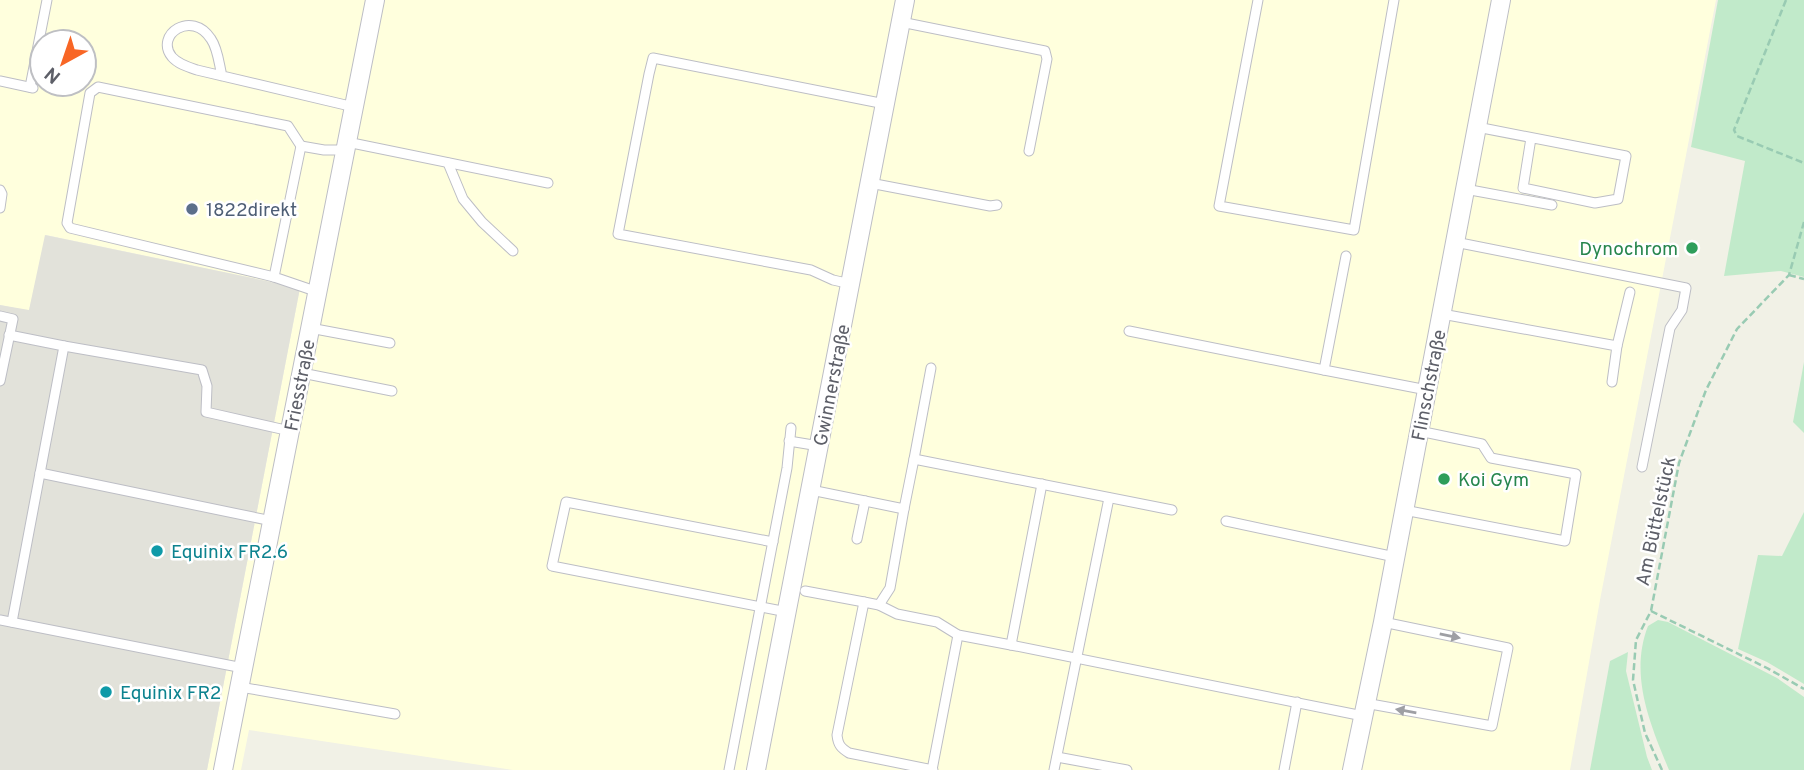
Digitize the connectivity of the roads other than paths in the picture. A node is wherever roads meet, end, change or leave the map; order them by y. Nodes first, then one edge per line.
1 (47, 0) edge
2 (375, 0) edge
3 (905, 0) edge
4 (1258, 0) edge
5 (1394, 0) edge
6 (1500, 0) edge
7 (901, 22) junction
8 (222, 76) junction
9 (0, 81) edge
10 (885, 104) junction
11 (354, 107) junction
12 (1477, 127) junction
13 (1531, 138) junction
14 (301, 146) junction
15 (346, 146) junction
16 (1029, 151) dead end
17 (448, 163) junction
18 (548, 183) dead end
19 (870, 183) junction
20 (1465, 189) junction
21 (0, 190) edge
22 (997, 205) dead end
23 (1552, 205) dead end
24 (0, 208) edge
25 (1455, 242) junction
26 (513, 251) dead end
27 (1346, 256) dead end
28 (274, 277) junction
29 (850, 284) junction
30 (317, 292) junction
31 (1630, 292) dead end
32 (1442, 314) junction
33 (0, 316) edge
34 (310, 327) junction
35 (1129, 331) dead end
36 (9, 335) junction
37 (390, 343) dead end
38 (64, 346) junction
39 (1617, 346) junction
40 (931, 368) dead end
41 (1324, 370) junction
42 (302, 373) junction
43 (0, 381) edge
44 (1612, 382) dead end
45 (1427, 390) junction
46 (392, 391) dead end
47 (791, 428) dead end
48 (290, 431) junction
49 (1419, 431) junction
50 (789, 441) junction
51 (819, 446) junction
52 (914, 459) junction
53 (1642, 467) dead end
54 (40, 473) junction
55 (1042, 484) junction
56 (811, 489) junction
57 (1109, 498) junction
58 (866, 501) junction
59 (904, 509) junction
60 (1172, 510) dead end
61 (1404, 510) junction
62 (272, 521) junction
63 (1226, 521) dead end
64 (857, 539) dead end
65 (773, 542) junction
66 (1395, 557) junction
67 (806, 591) dead end
68 (864, 602) junction
69 (879, 605) junction
70 (760, 606) junction
71 (787, 612) junction
72 (0, 620) edge
73 (12, 622) junction
74 (1383, 622) junction
75 (958, 635) junction
76 (1011, 645) junction
77 (1076, 658) junction
78 (243, 668) junction
79 (240, 687) junction
80 (1297, 702) junction
81 (1364, 710) junction
82 (395, 714) dead end
83 (1057, 757) junction
84 (223, 770) edge
85 (729, 770) edge
86 (756, 770) edge
87 (932, 770) edge
88 (1054, 770) edge
89 (1127, 770) edge
90 (1284, 770) edge
91 (1352, 770) edge

1 - 9 lane
2 - 11 street, Friesstraße
3 - 7 street, Gwinnerstraße
4 - 5 lane
6 - 12 street, Flinschstraße
7 - 10 street, Gwinnerstraße
7 - 16 lane
8 - 8 lane
8 - 11 lane
10 - 19 street, Gwinnerstraße
10 - 29 lane
11 - 15 street, Friesstraße
12 - 13 lane
12 - 20 street, Flinschstraße
13 - 13 lane
14 - 15 lane
14 - 28 lane
14 - 28 lane
15 - 17 lane
15 - 30 street, Friesstraße
17 - 18 lane
17 - 26 lane
19 - 22 lane
19 - 29 street, Gwinnerstraße
20 - 23 lane
20 - 25 street, Flinschstraße
21 - 24 lane
25 - 32 street, Flinschstraße
25 - 53 lane
27 - 41 lane
28 - 30 lane
29 - 51 street, Gwinnerstraße
30 - 34 street, Friesstraße
31 - 39 lane
32 - 39 lane
32 - 45 street, Flinschstraße
33 - 36 lane
34 - 37 lane
34 - 42 street, Friesstraße
35 - 41 lane
36 - 38 lane
36 - 43 lane
38 - 48 lane
38 - 54 lane
39 - 44 lane
40 - 52 lane
41 - 45 lane
42 - 46 lane
42 - 48 street, Friesstraße
45 - 49 street, Flinschstraße
47 - 50 lane
48 - 62 street, Friesstraße
49 - 61 street, Flinschstraße
49 - 61 lane
50 - 51 lane
50 - 65 lane
51 - 56 street, Gwinnerstraße
52 - 55 lane
52 - 59 lane
54 - 62 lane
54 - 73 lane
55 - 57 lane
55 - 76 lane
56 - 58 lane
56 - 71 street, Gwinnerstraße
57 - 60 lane
57 - 77 lane
58 - 59 lane
58 - 64 lane
59 - 69 lane
61 - 66 street, Flinschstraße
62 - 78 street, Friesstraße
63 - 66 lane
65 - 70 lane
65 - 70 lane
66 - 74 street, Flinschstraße
67 - 68 lane
68 - 69 lane
68 - 87 lane
69 - 75 lane
70 - 71 lane
70 - 85 lane
71 - 86 street, Gwinnerstraße
72 - 73 lane
73 - 78 lane
74 - 81 street, Flinschstraße
74 -> 81 lane
75 - 76 lane
75 - 87 lane
76 - 77 lane
77 - 80 lane
77 - 83 lane
78 - 79 street, Friesstraße
79 - 82 lane
79 - 84 street, Friesstraße
80 - 81 lane
80 - 90 lane
81 - 91 street, Flinschstraße
83 - 88 lane
83 - 89 lane

